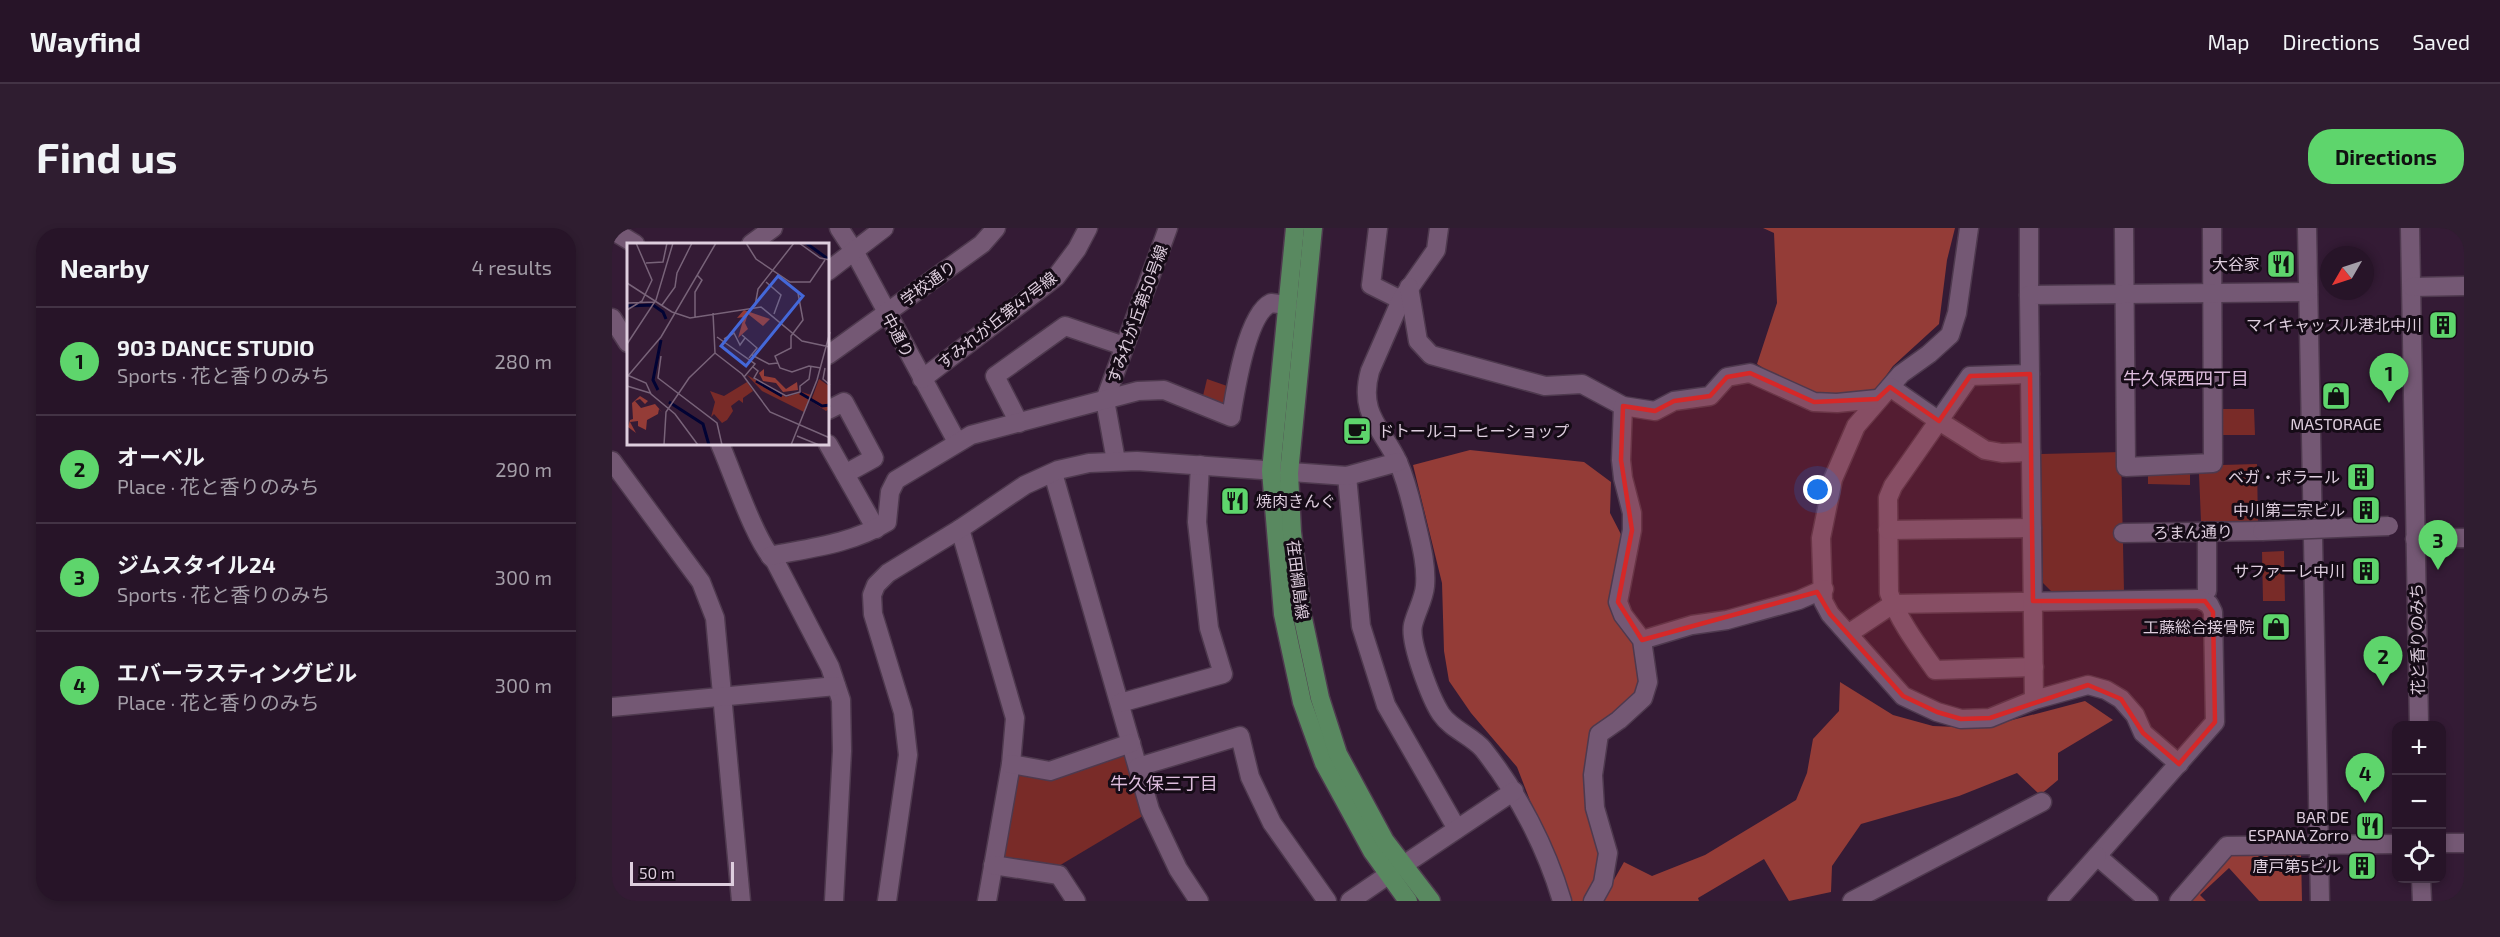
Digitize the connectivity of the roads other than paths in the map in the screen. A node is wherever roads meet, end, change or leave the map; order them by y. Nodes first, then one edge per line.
1 (773, 228) edge
2 (839, 228) edge
3 (884, 228) edge
4 (996, 228) edge
5 (1088, 228) edge
6 (1295, 228) edge
7 (1313, 228) edge
8 (1378, 228) edge
9 (1439, 228) edge
10 (1969, 228) edge
11 (2029, 228) edge
12 (2124, 228) edge
13 (2212, 228) edge
14 (2307, 228) edge
15 (2410, 228) edge
16 (612, 230) edge
17 (1162, 230) edge
18 (636, 238) edge
19 (752, 243) edge
20 (854, 250) junction
21 (830, 269) edge
22 (2407, 283) junction
23 (2464, 286) edge
24 (2212, 292) junction
25 (2308, 292) junction
26 (1405, 294) junction
27 (2125, 294) junction
28 (2029, 295) junction
29 (1288, 305) junction
30 (886, 312) junction
31 (612, 318) edge
32 (623, 342) edge
33 (1124, 346) junction
34 (830, 354) edge
35 (2030, 374) junction
36 (922, 379) junction
37 (1884, 393) junction
38 (1106, 400) junction
39 (1623, 406) junction
40 (830, 409) edge
41 (1939, 422) junction
42 (1019, 423) junction
43 (957, 442) junction
44 (721, 446) edge
45 (829, 446) edge
46 (2031, 452) junction
47 (612, 460) edge
48 (1116, 461) junction
49 (1398, 462) junction
50 (1200, 465) junction
51 (1271, 471) junction
52 (1053, 473) junction
53 (1289, 473) junction
54 (845, 474) junction
55 (1347, 476) junction
56 (2032, 528) junction
57 (876, 529) junction
58 (960, 529) junction
59 (1888, 530) junction
60 (2407, 530) junction
61 (2207, 532) junction
62 (2123, 533) dead end
63 (2464, 538) edge
64 (770, 556) junction
65 (1824, 589) junction
66 (2207, 591) dead end
67 (2033, 601) junction
68 (1893, 604) junction
69 (1848, 634) junction
70 (1642, 640) junction
71 (2034, 667) junction
72 (836, 686) junction
73 (723, 696) junction
74 (2034, 700) junction
75 (1120, 703) junction
76 (612, 707) edge
77 (2419, 721) edge
78 (1131, 743) junction
79 (1011, 764) junction
80 (2179, 764) junction
81 (1138, 767) junction
82 (1514, 791) junction
83 (2042, 802) dead end
84 (1457, 829) junction
85 (2446, 843) edge
86 (2464, 843) edge
87 (2392, 844) edge
88 (2320, 846) junction
89 (2097, 856) junction
90 (993, 865) junction
91 (1395, 871) junction
92 (741, 901) edge
93 (834, 901) edge
94 (887, 901) edge
95 (987, 901) edge
96 (1076, 901) edge
97 (1199, 901) edge
98 (1327, 901) edge
99 (1350, 901) edge
100 (1408, 901) edge
101 (1431, 901) edge
102 (1562, 901) edge
103 (1593, 901) edge
104 (1852, 901) edge
105 (2057, 901) edge
106 (2149, 901) edge
107 (2179, 901) edge
108 (2320, 901) edge

1 - 19 street
2 - 20 street, 中通り
3 - 20 street
4 - 30 street, 学校通り
5 - 36 street, すみれが丘第47号線
6 - 29 main road, 荏田綱島線
7 - 53 main road, 荏田綱島線
8 - 26 street
9 - 26 street
10 - 37 street
11 - 28 street
12 - 27 street
13 - 24 street
14 - 25 street
15 - 22 street, 花と香りのみち
16 - 18 street
17 - 33 street, すみれが丘第50号線
20 - 21 street
20 - 30 street, 中通り
22 - 23 street
22 - 60 street, 花と香りのみち
24 - 25 street
24 - 27 street
24 - 27 street
25 - 88 street
26 - 39 street
26 - 49 street
27 - 28 street
28 - 35 street
29 - 38 street
29 - 51 main road, 荏田綱島線
30 - 34 street, 学校通り
30 - 36 street, 中通り
31 - 32 street
33 - 38 street, すみれが丘第50号線
33 - 42 street
35 - 41 street
35 - 46 street
36 - 43 street, 中通り
37 - 39 street
37 - 41 street
37 - 65 street
38 - 42 street
38 - 48 street
39 - 70 street
40 - 54 street
41 - 46 street
41 - 59 street
42 - 43 street
43 - 57 street
44 - 64 street
45 - 54 street
46 - 56 street
47 - 73 street
48 - 50 street
48 - 52 street
49 - 55 street
49 - 82 street
50 - 51 street
50 - 75 street
51 - 53 street
51 - 91 main road, 荏田綱島線
52 - 58 street
52 - 75 street
53 - 55 street
53 - 91 main road, 荏田綱島線
54 - 57 street
55 - 84 street
56 - 59 street
56 - 67 street
57 - 64 street
58 - 79 street
58 - 94 street
59 - 68 street
60 - 61 street, ろまん通り, bridge
60 - 63 street, ろまん通り
60 - 77 street, 花と香りのみち
61 - 62 street, ろまん通り
61 - 66 street
64 - 72 street
65 - 69 street
65 - 70 street
67 - 68 street
67 - 71 street
67 - 80 street
68 - 69 street
68 - 71 street
69 - 74 street
70 - 103 street
71 - 74 street
72 - 73 street
72 - 93 street
73 - 76 street
73 - 92 street
74 - 80 street
75 - 78 street
78 - 79 street
78 - 81 street
79 - 90 street
80 - 89 street
81 - 97 street
81 - 98 street
82 - 84 street
82 - 102 street
83 - 104 street
84 - 91 street
85 - 86 street
87 - 88 street
88 - 107 street
88 - 108 street
89 - 105 street
89 - 106 street
90 - 95 street
90 - 96 street
91 - 99 street
91 - 100 main road, 荏田綱島線
91 - 101 main road, 荏田綱島線

